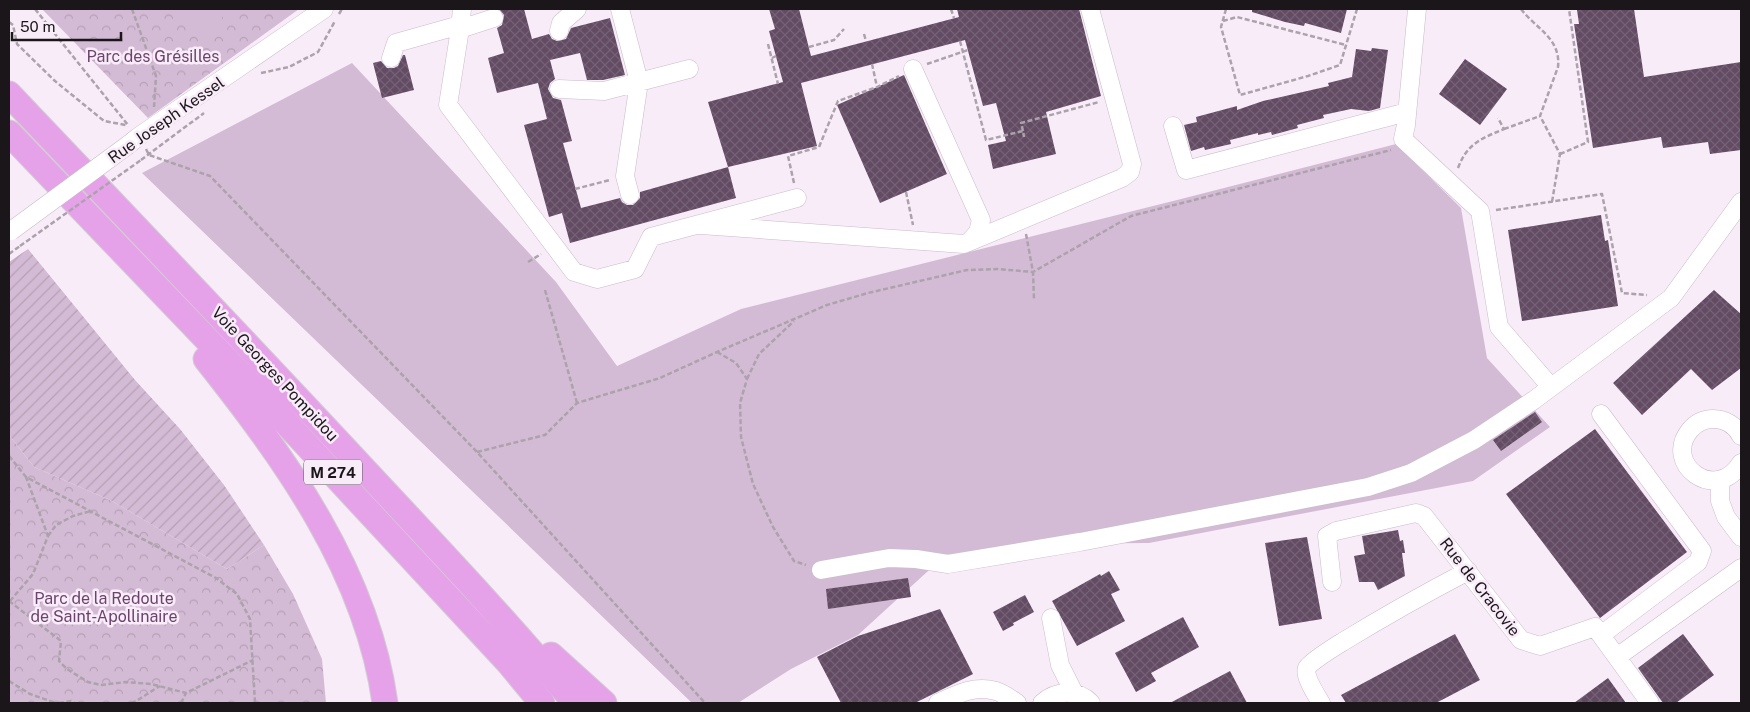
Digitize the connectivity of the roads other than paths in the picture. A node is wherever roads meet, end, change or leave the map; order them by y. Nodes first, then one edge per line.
1 (324, 9) edge
2 (577, 9) edge
3 (620, 9) edge
4 (1090, 9) edge
5 (1417, 9) edge
6 (494, 18) dead end
7 (461, 21) edge
8 (559, 31) dead end
9 (391, 58) dead end
10 (688, 69) dead end
11 (913, 69) road end
12 (639, 82) junction
13 (558, 89) dead end
14 (9, 94) edge
15 (1407, 112) junction
16 (1173, 126) dead end
17 (9, 134) edge
18 (630, 195) dead end
19 (798, 198) road end
20 (1741, 202) edge
21 (981, 220) junction
22 (701, 225) junction
23 (1006, 227) junction
24 (10, 232) edge
25 (970, 241) junction
26 (117, 247) junction
27 (1551, 387) junction
28 (1601, 414) dead end
29 (1741, 436) edge
30 (1741, 463) edge
31 (1720, 480) junction
32 (1741, 537) edge
33 (1741, 568) edge
34 (820, 570) road end
35 (1468, 571) junction
36 (1332, 582) dead end
37 (477, 590) junction
38 (1051, 618) dead end
39 (1601, 636) junction
40 (1617, 658) junction
41 (1074, 693) junction
42 (385, 703) edge
43 (542, 703) edge
44 (575, 703) edge
45 (604, 703) edge
46 (938, 703) edge
47 (1017, 703) edge
48 (1042, 703) edge
49 (1091, 703) edge
50 (1321, 703) edge
51 (1650, 703) edge

1 - 24 street, Rue Joseph Kessel, bridge
2 - 8 street
3 - 12 street
4 - 23 street
5 - 15 street
6 - 7 street
7 - 9 street
7 - 22 street
10 - 12 street
11 - 21 street
12 - 13 street
12 - 18 street
14 - 37 highway, Voie Georges Pompidou / M 274
15 - 16 street
15 - 27 street
17 - 26 highway, Voie Georges Pompidou / M 274
19 - 22 street
20 - 27 street
21 - 23 street
21 - 25 street
22 - 25 street
23 - 25 street
26 - 42 highway
26 - 43 highway, Voie Georges Pompidou / M 274
27 - 34 street
28 - 39 street
29 - 31 street
30 - 31 street
31 - 32 street
33 - 40 street
35 - 36 street, Rue de Cracovie
35 - 39 street, Rue de Cracovie
35 - 50 street
37 - 44 highway, Voie Georges Pompidou / M 274
37 - 45 highway
38 - 41 street
39 - 40 street
40 - 51 street
41 - 48 street
41 - 49 street
46 - 47 street

